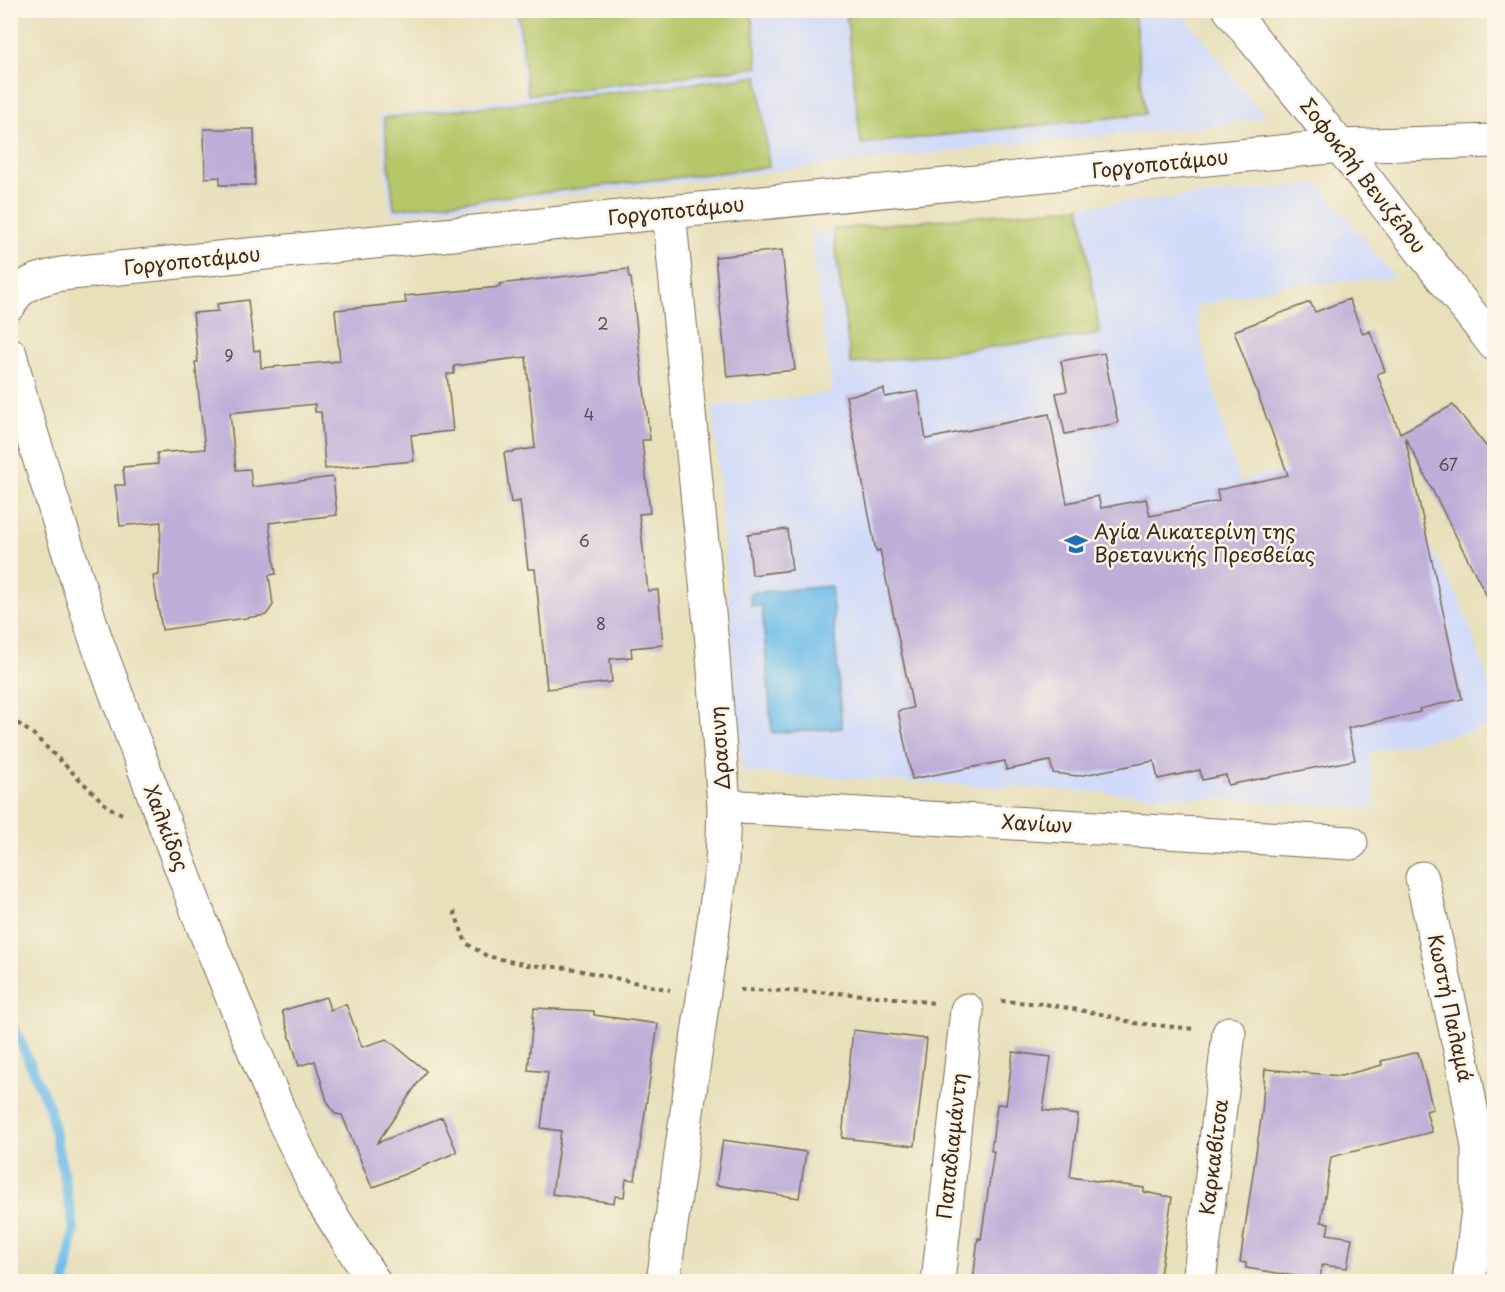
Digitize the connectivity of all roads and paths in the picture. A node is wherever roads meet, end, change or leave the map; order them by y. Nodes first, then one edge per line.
1 (1230, 10) edge
2 (1494, 141) edge
3 (1340, 146) junction
4 (669, 212) junction
5 (13, 299) edge
6 (1494, 344) edge
7 (10, 354) edge
8 (10, 718) edge
9 (724, 806) junction
10 (166, 827) junction
11 (1351, 843) dead end
12 (1422, 878) dead end
13 (454, 911) dead end
14 (705, 990) junction
15 (967, 1010) junction
16 (1229, 1033) joint
17 (374, 1281) edge
18 (663, 1281) edge
19 (938, 1281) edge
20 (1199, 1281) edge
21 (1469, 1281) edge

1 - 3 street, Σοφοκλή Βενιζέλου
2 - 3 street, Γοργοποτάμου
3 - 4 street, Γοργοποτάμου
3 - 6 street, Σοφοκλή Βενιζέλου
4 - 5 street, Γοργοποτάμου
4 - 9 street, Δρασινη
7 - 10 street, Χαλκίδος
8 - 10 path
9 - 11 street, Χανίων
9 - 14 street, Δρασινη
10 - 17 street, Χαλκίδος
12 - 21 street, Κωστή Παλαμά
13 - 14 path
14 - 15 path
14 - 18 street, Δρασινη
15 - 16 path
15 - 19 street, Παπαδιαμάντη
16 - 20 street, Καρκαβίτσα

